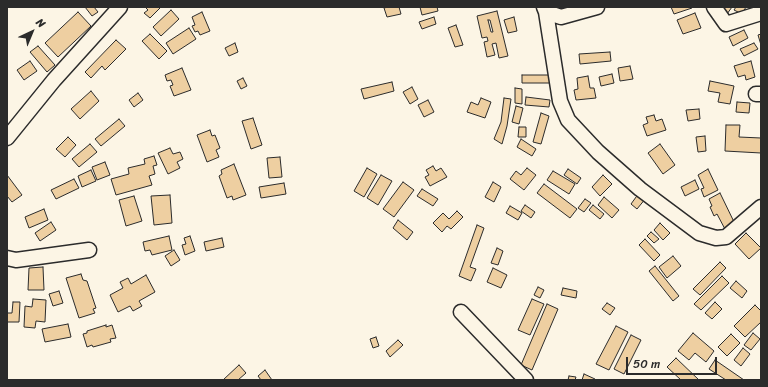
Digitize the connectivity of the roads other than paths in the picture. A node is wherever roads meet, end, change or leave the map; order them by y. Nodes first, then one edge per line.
1 (120, 7) edge
2 (597, 7) edge
3 (714, 7) edge
4 (545, 10) edge
5 (761, 13) edge
6 (7, 138) edge
7 (761, 207) edge
8 (90, 250) dead end
9 (7, 258) edge
10 (462, 312) dead end
11 (526, 380) edge

1 - 6 street
2 - 4 street
3 - 5 street
4 - 7 street
8 - 9 street
10 - 11 street

